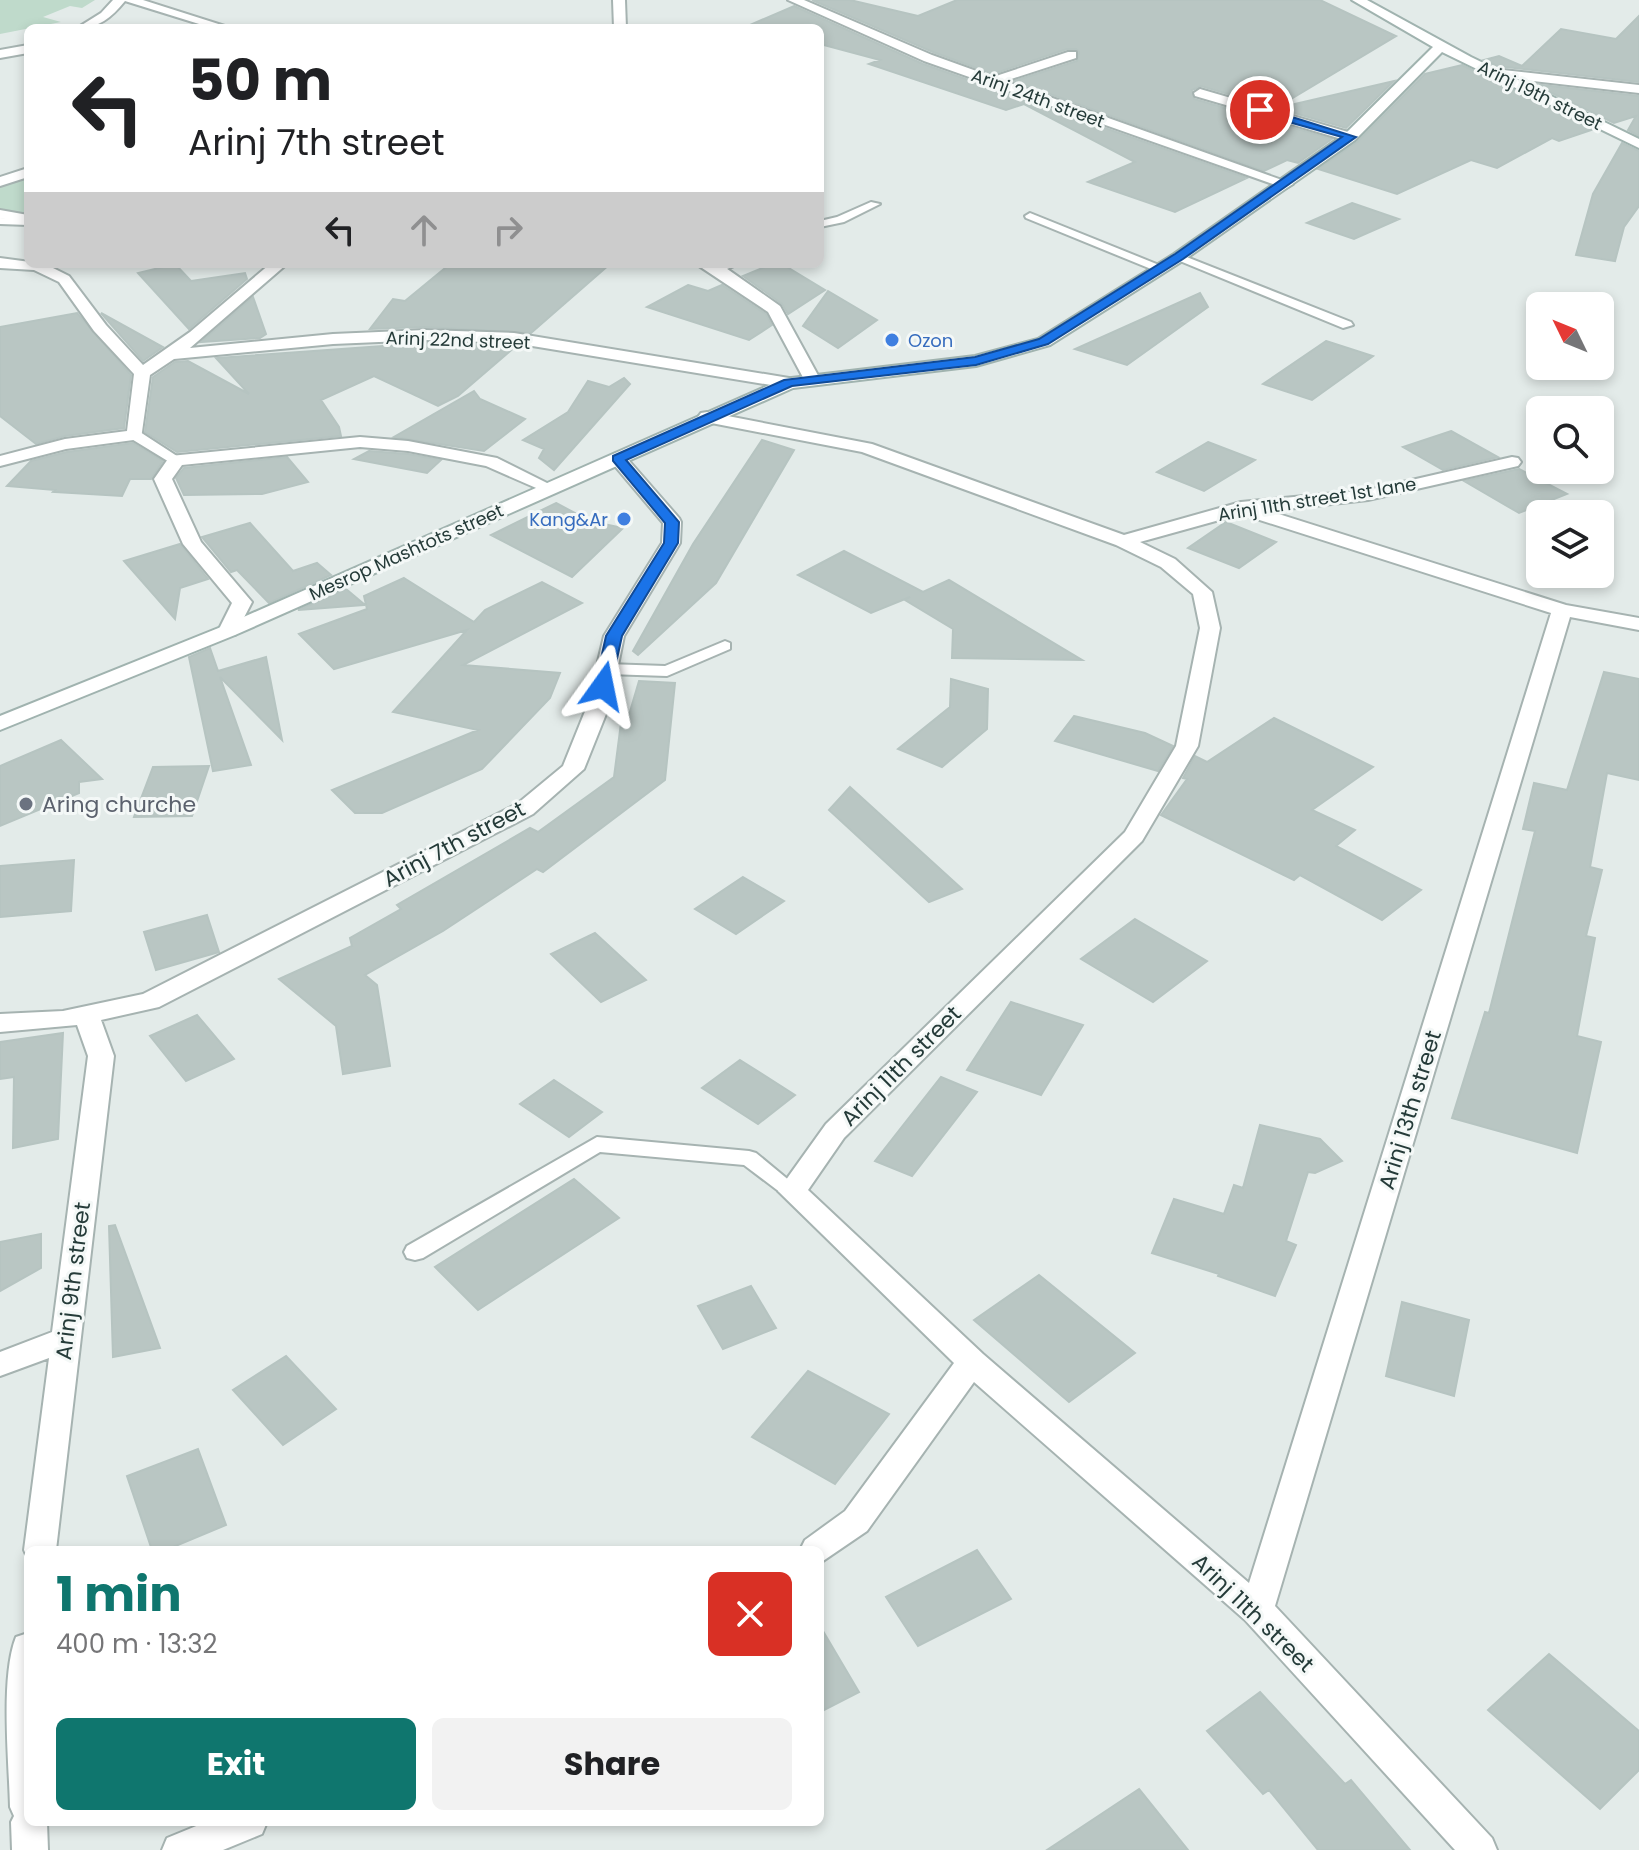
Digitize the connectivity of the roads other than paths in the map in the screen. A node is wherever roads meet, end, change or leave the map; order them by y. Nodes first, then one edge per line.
1 (120, 0) edge
2 (130, 0) edge
3 (619, 0) edge
4 (794, 0) edge
5 (1358, 0) edge
6 (90, 24) edge
7 (211, 24) edge
8 (620, 24) edge
9 (1441, 46) junction
10 (24, 50) edge
11 (0, 54) edge
12 (1072, 55) dead end
13 (1494, 73) junction
14 (992, 81) junction
15 (1639, 89) edge
16 (1200, 93) dead end
17 (1350, 137) junction
18 (1639, 144) edge
19 (24, 173) edge
20 (0, 182) edge
21 (1286, 184) junction
22 (875, 204) dead end
23 (0, 214) edge
24 (1030, 216) dead end
25 (24, 219) edge
26 (24, 220) edge
27 (0, 221) edge
28 (824, 223) edge
29 (1179, 257) junction
30 (0, 263) edge
31 (24, 265) edge
32 (41, 268) edge
33 (275, 268) edge
34 (722, 268) edge
35 (1160, 269) junction
36 (1347, 325) dead end
37 (173, 354) junction
38 (142, 373) junction
39 (812, 379) junction
40 (789, 383) junction
41 (707, 417) junction
42 (135, 435) junction
43 (618, 459) junction
44 (176, 460) junction
45 (0, 461) edge
46 (1512, 462) dead end
47 (550, 489) junction
48 (1241, 508) junction
49 (1123, 541) junction
50 (1562, 610) junction
51 (1639, 624) edge
52 (228, 631) junction
53 (725, 646) dead end
54 (607, 669) junction
55 (0, 724) edge
56 (86, 1015) junction
57 (0, 1023) edge
58 (792, 1191) junction
59 (415, 1252) dead end
60 (66, 1339) junction
61 (972, 1362) junction
62 (0, 1364) edge
63 (40, 1546) edge
64 (822, 1546) edge
65 (1257, 1610) junction
66 (29, 1826) edge
67 (239, 1826) edge
68 (30, 1850) edge
69 (180, 1850) edge
70 (1479, 1850) edge

1 - 6 street
2 - 7 street
3 - 8 street
4 - 14 street, Arinj 24th street
5 - 9 street, Arinj 19th street
9 - 13 street, Arinj 19th street
9 - 17 street, Mesrop Mashtots street
10 - 11 street
12 - 14 street
13 - 15 street
13 - 18 street, Arinj 19th street
14 - 21 street, Arinj 24th street
16 - 17 street
17 - 21 street, Mesrop Mashtots street
19 - 20 street
21 - 29 street, Mesrop Mashtots street
22 - 28 lane
23 - 25 street
24 - 35 lane
26 - 27 lane
29 - 35 street, Mesrop Mashtots street
29 - 36 lane
30 - 31 street
32 - 38 street
33 - 37 street
34 - 39 street
35 - 39 street, Mesrop Mashtots street
37 - 38 street
37 - 40 street, Arinj 22nd street
38 - 42 street
39 - 40 street, Mesrop Mashtots street
40 - 41 street, Mesrop Mashtots street
41 - 43 street, Mesrop Mashtots street
41 - 49 street, Arinj 11th street
42 - 44 lane
42 - 45 street
43 - 47 street, Mesrop Mashtots street
43 - 54 street, Arinj 7th street
44 - 47 street
44 - 52 street
46 - 48 street, Arinj 11th street 1st lane
47 - 52 street, Mesrop Mashtots street
48 - 49 street, Arinj 11th street 1st lane
48 - 50 street
49 - 58 street, Arinj 11th street
50 - 51 street
50 - 65 street, Arinj 13th street
52 - 55 street, Mesrop Mashtots street
53 - 54 lane
54 - 56 street, Arinj 7th street
56 - 57 street, Arinj 7th street
56 - 60 street, Arinj 9th street
58 - 59 lane
58 - 61 street, Arinj 11th street
60 - 62 street
60 - 63 street, Arinj 9th street
61 - 64 street
61 - 65 street, Arinj 11th street
65 - 70 street, Arinj 11th street
66 - 68 street
67 - 69 street

